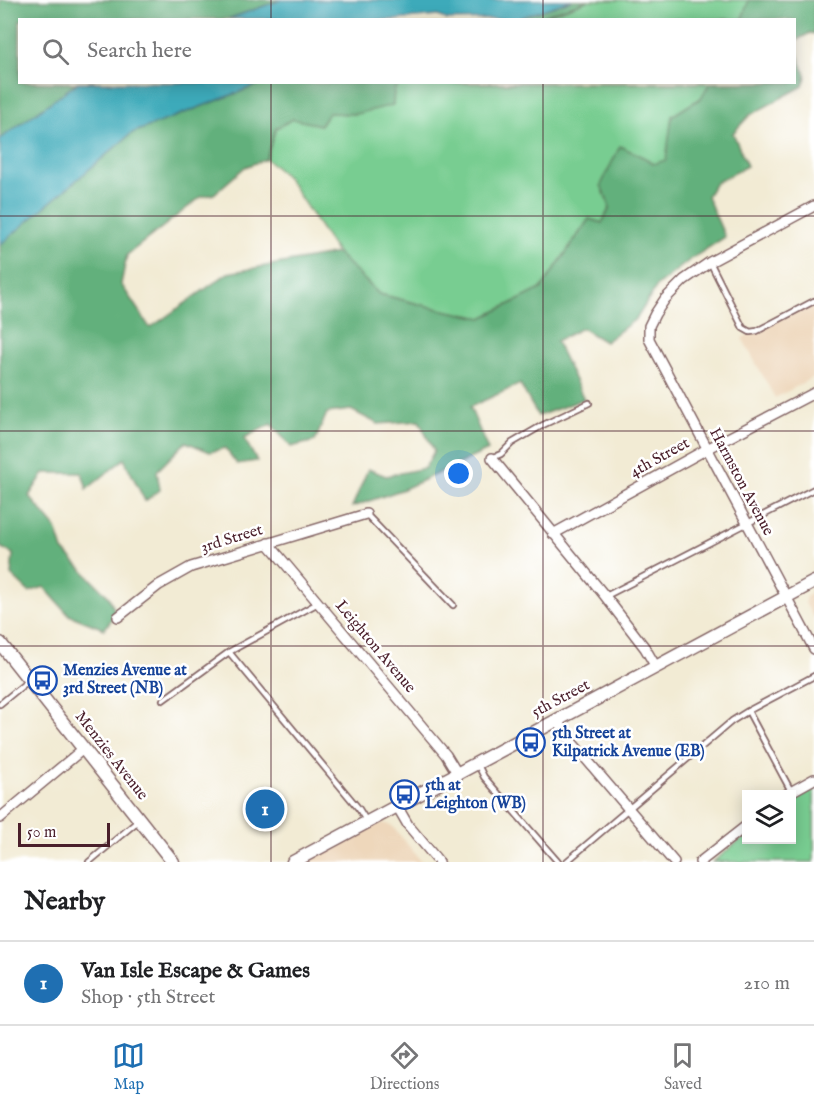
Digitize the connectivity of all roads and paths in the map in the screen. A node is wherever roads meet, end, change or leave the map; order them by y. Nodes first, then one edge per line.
1 (814, 206) edge
2 (710, 262) junction
3 (814, 301) edge
4 (814, 393) edge
5 (589, 403) dead end
6 (707, 449) junction
7 (492, 458) joint
8 (814, 489) edge
9 (366, 514) joint
10 (747, 524) junction
11 (553, 534) junction
12 (268, 543) junction
13 (814, 582) edge
14 (605, 596) junction
15 (786, 597) junction
16 (318, 603) junction
17 (453, 605) dead end
18 (118, 617) dead end
19 (0, 643) edge
20 (814, 649) edge
21 (229, 652) junction
22 (656, 667) junction
23 (814, 676) edge
24 (29, 680) junction
25 (163, 700) dead end
26 (0, 704) edge
27 (747, 711) junction
28 (558, 720) junction
29 (83, 749) junction
30 (477, 762) junction
31 (457, 773) junction
32 (814, 779) edge
33 (787, 790) edge
34 (794, 790) edge
35 (397, 806) junction
36 (630, 809) junction
37 (0, 818) edge
38 (140, 820) junction
39 (367, 822) junction
40 (742, 830) edge
41 (89, 862) edge
42 (173, 862) edge
43 (293, 862) edge
44 (439, 862) edge
45 (558, 862) edge
46 (566, 862) edge
47 (674, 862) edge
48 (700, 862) edge

1 - 2 street
2 - 3 lane
2 - 6 street, Harmston Avenue
4 - 6 street, 4th Street
5 - 7 lane
6 - 10 street, Harmston Avenue
6 - 11 street, 4th Street
7 - 11 street
8 - 10 lane
9 - 12 street, 3rd Street
9 - 17 lane
10 - 14 lane
10 - 15 street, Harmston Avenue
11 - 14 street
12 - 16 street, Leighton Avenue
12 - 18 street, 3rd Street
13 - 15 street, 5th Street
14 - 22 street
15 - 20 street, Harmston Avenue
15 - 22 street, 5th Street
16 - 21 lane
16 - 31 street, Leighton Avenue
19 - 24 street, Menzies Avenue
21 - 25 lane
21 - 39 lane
22 - 28 street, 5th Street
23 - 27 lane
24 - 26 lane
24 - 29 street, Menzies Avenue
27 - 33 lane
27 - 36 lane
28 - 30 street, 5th Street
28 - 36 street
29 - 37 street
29 - 38 street, Menzies Avenue
30 - 31 street, 5th Street
30 - 45 lane
31 - 35 street, 5th Street
32 - 34 street
35 - 39 street, 5th Street
35 - 44 street
36 - 46 lane
36 - 47 street
38 - 41 lane
38 - 42 street, Menzies Avenue
39 - 43 street, 5th Street
40 - 48 street

